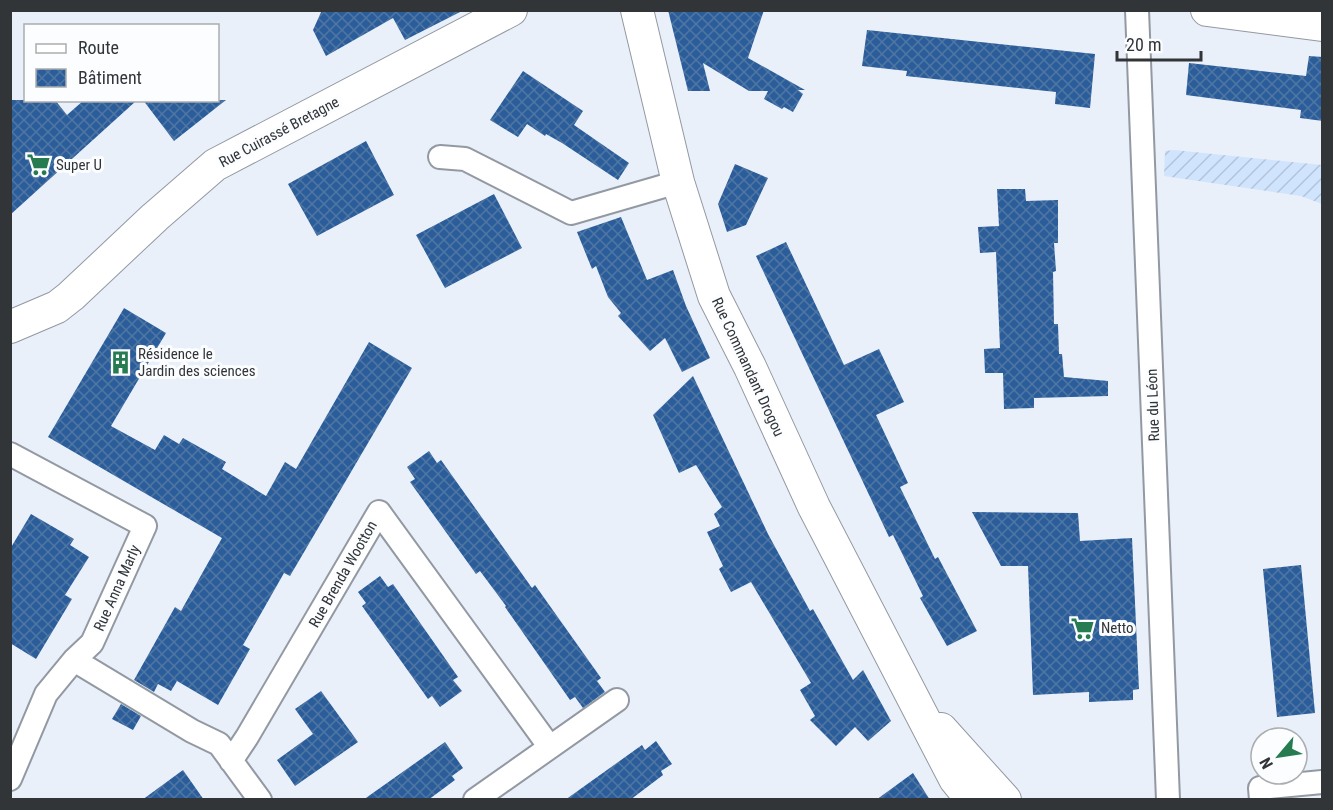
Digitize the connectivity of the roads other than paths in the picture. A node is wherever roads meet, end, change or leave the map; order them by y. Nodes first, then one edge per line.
1 (511, 10) edge
2 (637, 10) edge
3 (1137, 10) edge
4 (1206, 10) edge
5 (1323, 25) edge
6 (440, 156) dead end
7 (678, 182) junction
8 (10, 327) edge
9 (10, 454) edge
10 (74, 660) junction
11 (617, 700) dead end
12 (916, 702) junction
13 (549, 746) junction
14 (231, 760) junction
15 (10, 779) edge
16 (1323, 782) edge
17 (260, 800) edge
18 (475, 800) edge
19 (972, 800) edge
20 (1005, 800) edge
21 (1168, 800) edge
22 (1261, 800) edge

1 - 8 street, Rue Cuirassé Bretagne
2 - 7 street, Rue Commandant Drogou
3 - 21 street, Rue du Léon
4 - 5 street
6 - 7 street
7 - 12 street, Rue Commandant Drogou
9 - 10 street, Rue Anna Marly
10 - 14 street
10 - 15 street, Rue Anna Marly
11 - 13 street
12 - 19 street, Rue Commandant Drogou
12 - 20 street, Rue Commandant Drogou
13 - 14 street, Rue Brenda Wootton
13 - 18 street
14 - 17 street
16 - 22 street

